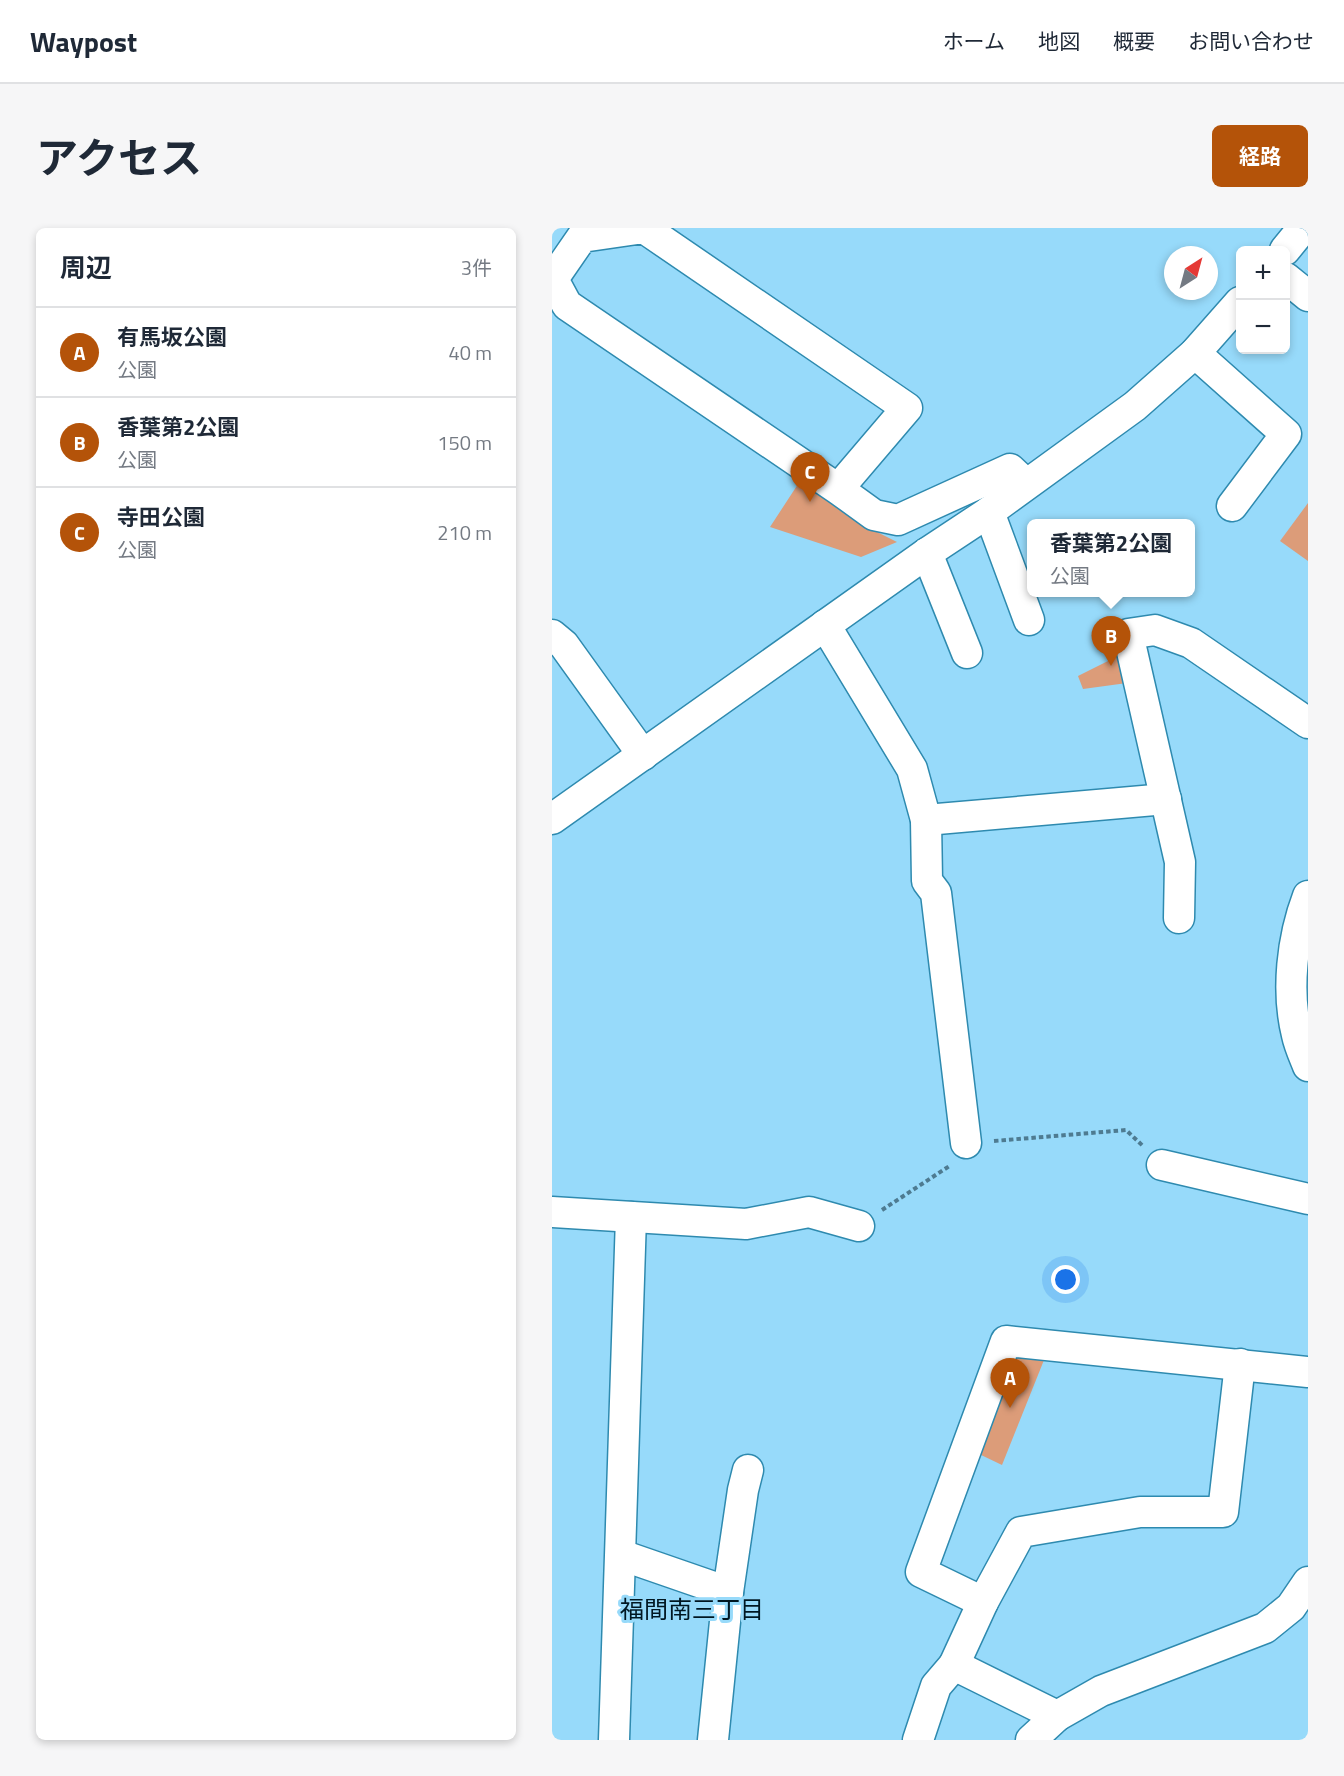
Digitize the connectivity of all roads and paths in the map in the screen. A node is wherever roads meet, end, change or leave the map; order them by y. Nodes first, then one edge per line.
1 (1303, 228) edge
2 (1288, 246) edge
3 (1290, 281) edge
4 (1308, 296) edge
5 (1236, 307) edge
6 (560, 317) edge
7 (1195, 353) junction
8 (1026, 484) junction
9 (838, 489) junction
10 (1232, 506) dead end
11 (989, 512) junction
12 (927, 553) junction
13 (1029, 620) dead end
14 (825, 625) junction
15 (552, 635) edge
16 (967, 653) dead end
17 (1308, 723) edge
18 (643, 755) junction
19 (1166, 799) junction
20 (552, 819) edge
21 (926, 820) junction
22 (1308, 896) edge
23 (1179, 918) dead end
24 (1302, 1036) edge
25 (1308, 1066) edge
26 (966, 1143) junction
27 (1161, 1165) joint
28 (1308, 1199) edge
29 (552, 1212) edge
30 (631, 1217) junction
31 (859, 1226) joint
32 (1240, 1364) junction
33 (1308, 1372) edge
34 (748, 1470) dead end
35 (621, 1555) junction
36 (1308, 1582) edge
37 (728, 1592) junction
38 (983, 1602) junction
39 (954, 1665) junction
40 (1057, 1716) junction
41 (614, 1740) edge
42 (713, 1740) edge
43 (918, 1740) edge
44 (1031, 1740) edge

1 - 2 street
3 - 4 street
5 - 7 street
6 - 9 street
6 - 9 street
7 - 8 street
7 - 10 street
8 - 9 street
8 - 11 street
11 - 12 street
11 - 13 street
12 - 14 street
12 - 16 street
14 - 18 street
14 - 21 street
15 - 18 street
17 - 19 street
18 - 20 street
19 - 21 street
19 - 23 street
21 - 26 street
22 - 24 street
24 - 25 street
26 - 27 path
26 - 31 path
27 - 28 street
29 - 30 street
30 - 31 street
30 - 35 street
32 - 33 street
32 - 38 street
32 - 38 street
34 - 37 street
35 - 37 street
35 - 41 street
36 - 40 street
37 - 42 street
38 - 39 street
39 - 40 street
39 - 43 street
40 - 44 street

